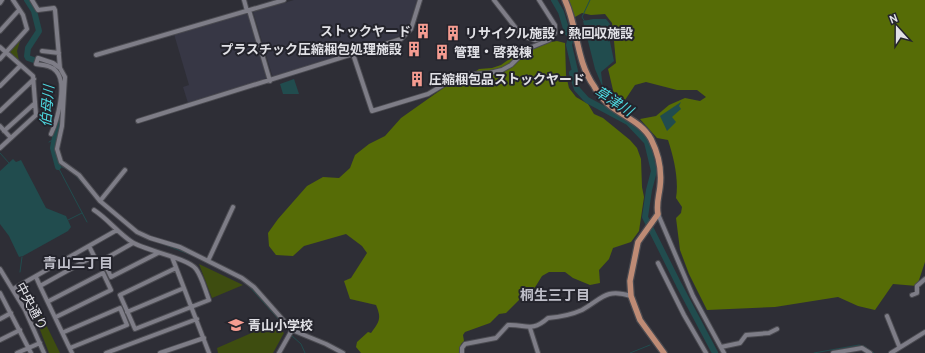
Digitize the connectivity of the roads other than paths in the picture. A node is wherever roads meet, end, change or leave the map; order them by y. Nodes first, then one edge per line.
1 (2, 0) edge
2 (12, 0) edge
3 (32, 0) edge
4 (244, 0) edge
5 (284, 0) edge
6 (420, 0) edge
7 (494, 0) edge
8 (539, 0) edge
9 (565, 0) edge
10 (0, 3) edge
11 (19, 10) junction
12 (248, 10) junction
13 (0, 31) edge
14 (553, 36) junction
15 (0, 47) edge
16 (42, 50) dead end
17 (7, 52) junction
18 (59, 53) junction
19 (352, 54) junction
20 (96, 55) dead end
21 (0, 59) edge
22 (20, 66) junction
23 (60, 68) junction
24 (34, 79) junction
25 (270, 81) junction
26 (0, 86) edge
27 (34, 104) junction
28 (0, 111) edge
29 (138, 121) dead end
30 (0, 126) edge
31 (4, 131) junction
32 (51, 134) dead end
33 (11, 138) junction
34 (1, 146) edge
35 (125, 170) dead end
36 (100, 201) junction
37 (233, 207) dead end
38 (94, 210) dead end
39 (658, 214) junction
40 (117, 230) junction
41 (133, 243) junction
42 (89, 246) junction
43 (158, 253) junction
44 (172, 257) junction
45 (208, 261) junction
46 (658, 264) dead end
47 (176, 268) junction
48 (0, 269) edge
49 (36, 277) junction
50 (925, 279) edge
51 (40, 286) junction
52 (184, 288) junction
53 (13, 290) junction
54 (912, 295) dead end
55 (1, 296) edge
56 (631, 296) junction
57 (49, 301) junction
58 (192, 307) junction
59 (127, 312) junction
60 (11, 313) junction
61 (56, 316) junction
62 (887, 316) dead end
63 (0, 319) edge
64 (197, 319) junction
65 (530, 328) junction
66 (20, 330) junction
67 (292, 330) junction
68 (776, 330) dead end
69 (64, 332) junction
70 (925, 332) edge
71 (204, 338) junction
72 (0, 340) edge
73 (40, 343) junction
74 (899, 346) junction
75 (721, 347) junction
76 (28, 348) junction
77 (71, 351) edge
78 (17, 353) edge
79 (30, 353) edge
80 (44, 353) edge
81 (106, 353) edge
82 (160, 353) edge
83 (209, 353) edge
84 (279, 353) edge
85 (343, 353) edge
86 (462, 353) edge
87 (538, 353) edge
88 (664, 353) edge
89 (706, 353) edge
90 (724, 353) edge
91 (833, 353) edge
92 (870, 353) edge
93 (891, 353) edge

1 - 10 street
2 - 11 street
3 - 18 street
4 - 12 street
5 - 12 street
6 - 19 street
7 - 14 street
8 - 14 street
9 - 39 main road
11 - 13 street
11 - 17 street
12 - 20 street
12 - 25 street
14 - 19 street
15 - 17 street
16 - 18 street
17 - 21 street
17 - 22 street
18 - 23 street
19 - 25 street
22 - 24 street
22 - 26 street
23 - 32 street
23 - 36 street
24 - 27 street
24 - 28 street
25 - 29 street
27 - 31 street
27 - 33 street
30 - 31 street
31 - 33 street
33 - 34 street
35 - 36 street
36 - 45 street
37 - 45 street
38 - 40 street
39 - 56 main road
39 - 75 street
40 - 41 street
40 - 42 street
41 - 43 street
41 - 43 street
42 - 49 street
42 - 51 street
43 - 44 street
44 - 47 street
44 - 58 street
45 - 67 street
46 - 89 street
47 - 52 street
47 - 59 street
48 - 53 street, 中央通り
49 - 51 street
49 - 53 street
50 - 54 street
51 - 57 street
52 - 58 street
52 - 59 street
53 - 73 street, 中央通り
55 - 60 street
56 - 65 street
56 - 88 main road
57 - 61 street
57 - 61 street
58 - 59 street
58 - 64 street
60 - 63 street
60 - 66 street
61 - 69 street
62 - 74 street
64 - 71 street
64 - 81 street
65 - 86 street
65 - 87 street
66 - 72 street
66 - 76 street
67 - 84 street
67 - 85 street
68 - 75 street
69 - 77 street
69 - 77 street
70 - 74 street
71 - 82 street
71 - 83 street
73 - 76 street
73 - 80 street, 中央通り
74 - 93 street
75 - 90 street
76 - 78 street
76 - 79 street
91 - 92 street

